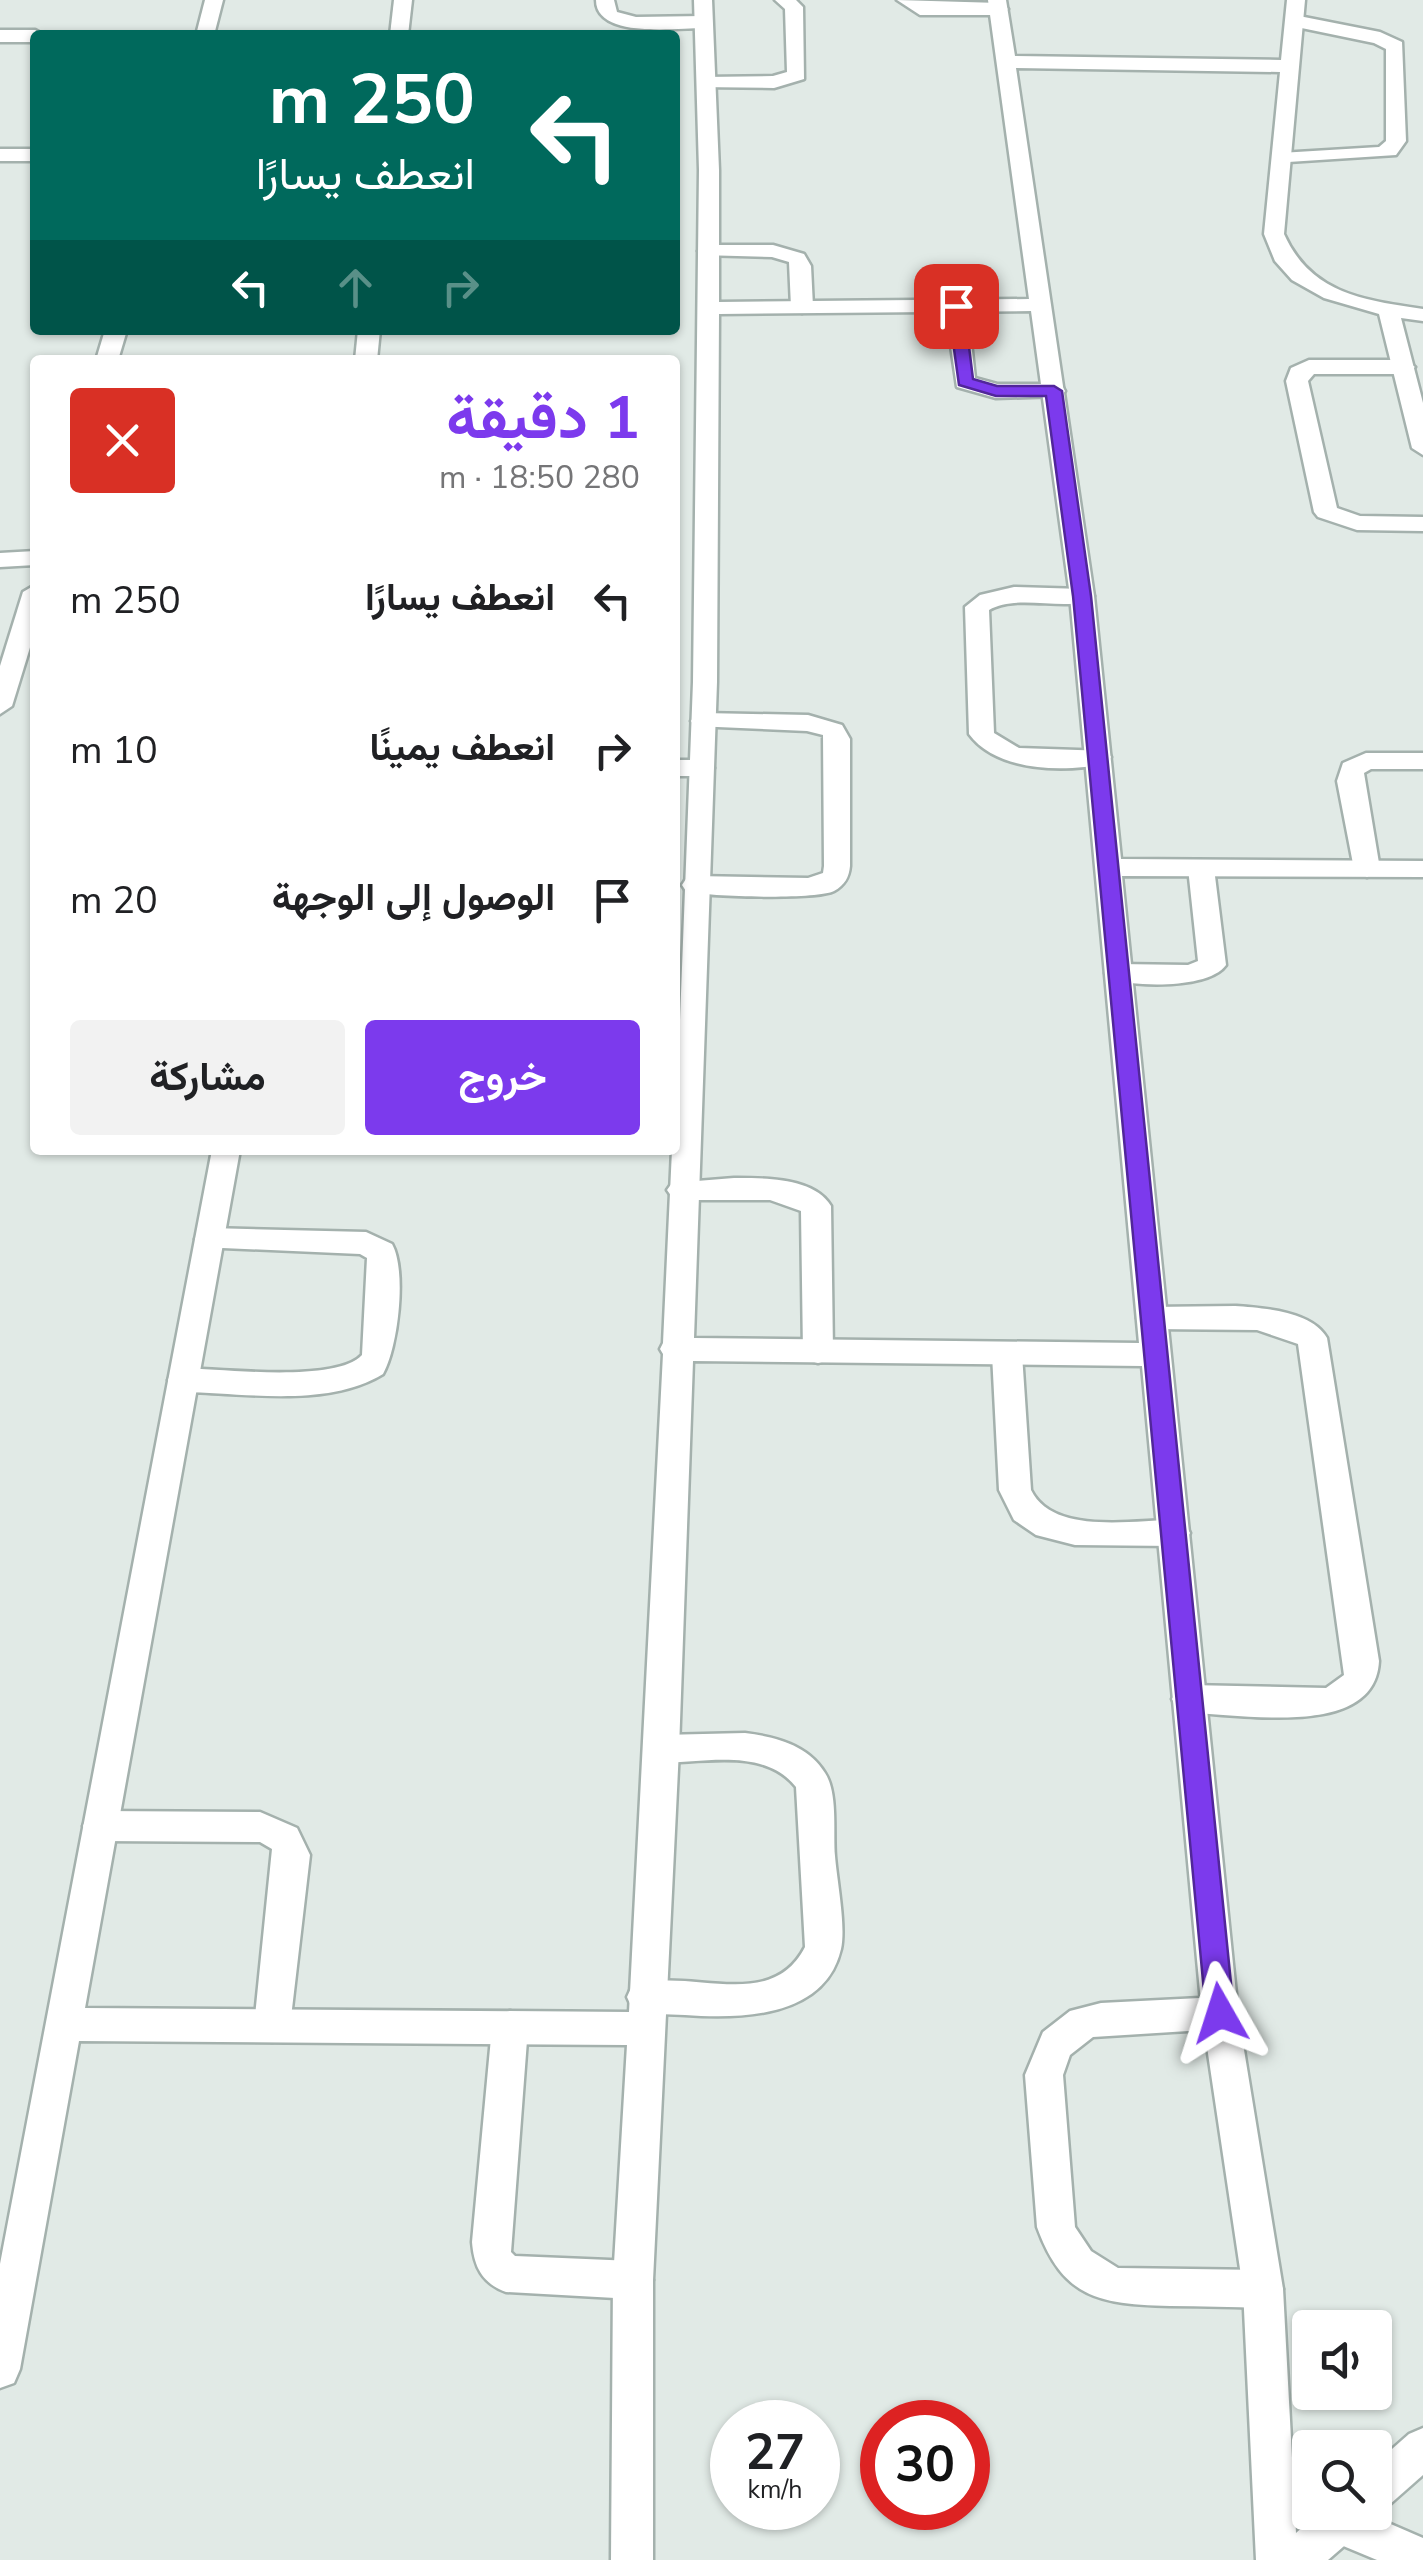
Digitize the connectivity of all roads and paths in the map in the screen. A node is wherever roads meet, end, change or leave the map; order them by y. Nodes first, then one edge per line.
1 (214, 0) edge
2 (402, 0) edge
3 (605, 0) edge
4 (784, 0) edge
5 (906, 0) edge
6 (998, 4) edge
7 (1295, 10) edge
8 (703, 11) edge
9 (206, 30) edge
10 (399, 30) edge
11 (0, 36) edge
12 (30, 36) edge
13 (1006, 62) junction
14 (1290, 66) junction
15 (705, 82) junction
16 (0, 155) edge
17 (30, 155) edge
18 (1280, 159) junction
19 (708, 251) junction
20 (1041, 305) junction
21 (956, 306) junction
22 (802, 307) junction
23 (708, 308) junction
24 (1389, 311) junction
25 (1423, 314) edge
26 (1404, 366) junction
27 (1054, 391) junction
28 (1423, 448) edge
29 (1423, 524) edge
30 (30, 558) edge
31 (0, 560) edge
32 (1082, 596) junction
33 (30, 608) edge
34 (690, 682) edge
35 (0, 706) edge
36 (703, 721) junction
37 (1098, 756) junction
38 (1423, 761) edge
39 (688, 768) edge
40 (1109, 867) junction
41 (1201, 868) junction
42 (1366, 869) junction
43 (1423, 869) edge
44 (696, 886) junction
45 (1118, 973) junction
46 (225, 1155) edge
47 (682, 1190) junction
48 (210, 1239) junction
49 (1152, 1318) junction
50 (675, 1349) junction
51 (818, 1352) junction
52 (1008, 1354) junction
53 (1156, 1356) junction
54 (183, 1380) junction
55 (1174, 1533) junction
56 (1189, 1699) junction
57 (662, 1749) junction
58 (100, 1826) junction
59 (645, 2013) junction
60 (1220, 2013) junction
61 (64, 2024) junction
62 (272, 2026) junction
63 (510, 2027) junction
64 (633, 2280) junction
65 (1264, 2289) junction
66 (0, 2369) edge
67 (1423, 2448) edge
68 (1392, 2476) edge
69 (1331, 2530) edge
70 (1368, 2530) edge
71 (1423, 2558) edge
72 (632, 2560) edge
73 (1277, 2560) edge
74 (1297, 2560) edge

1 - 9 street
2 - 10 street
3 - 8 street
4 - 15 street
5 - 6 street
6 - 13 street
7 - 14 street
7 - 18 street
8 - 15 street
11 - 12 street
13 - 14 street
13 - 20 street
14 - 18 street
15 - 19 street
16 - 17 street
18 - 24 street
19 - 22 street
19 - 23 street
20 - 21 street
20 - 27 street
21 - 22 street
21 - 27 street
22 - 23 street
23 - 34 street
24 - 25 street
24 - 26 street
26 - 28 street
26 - 29 street
27 - 32 street
30 - 31 street
32 - 37 street
32 - 37 street
33 - 35 street
34 - 36 street
36 - 39 street
36 - 44 street
37 - 40 street
38 - 42 street
39 - 44 street
40 - 41 street
40 - 45 street
41 - 42 street
41 - 45 street
42 - 43 street
44 - 47 street
45 - 49 street
46 - 48 street
47 - 50 street
47 - 51 street
48 - 54 street
48 - 54 street
49 - 53 street
49 - 56 street
50 - 51 street
50 - 57 street
51 - 52 street
52 - 53 street
52 - 55 street
53 - 55 street
54 - 58 street
55 - 56 street
56 - 60 street
57 - 59 street
57 - 59 street
58 - 61 street
58 - 62 street
59 - 63 street
59 - 64 street
60 - 65 street
60 - 65 street
61 - 62 street
61 - 66 street
62 - 63 street
63 - 64 street
64 - 72 street
65 - 73 street
67 - 68 street
69 - 74 street
70 - 71 street

